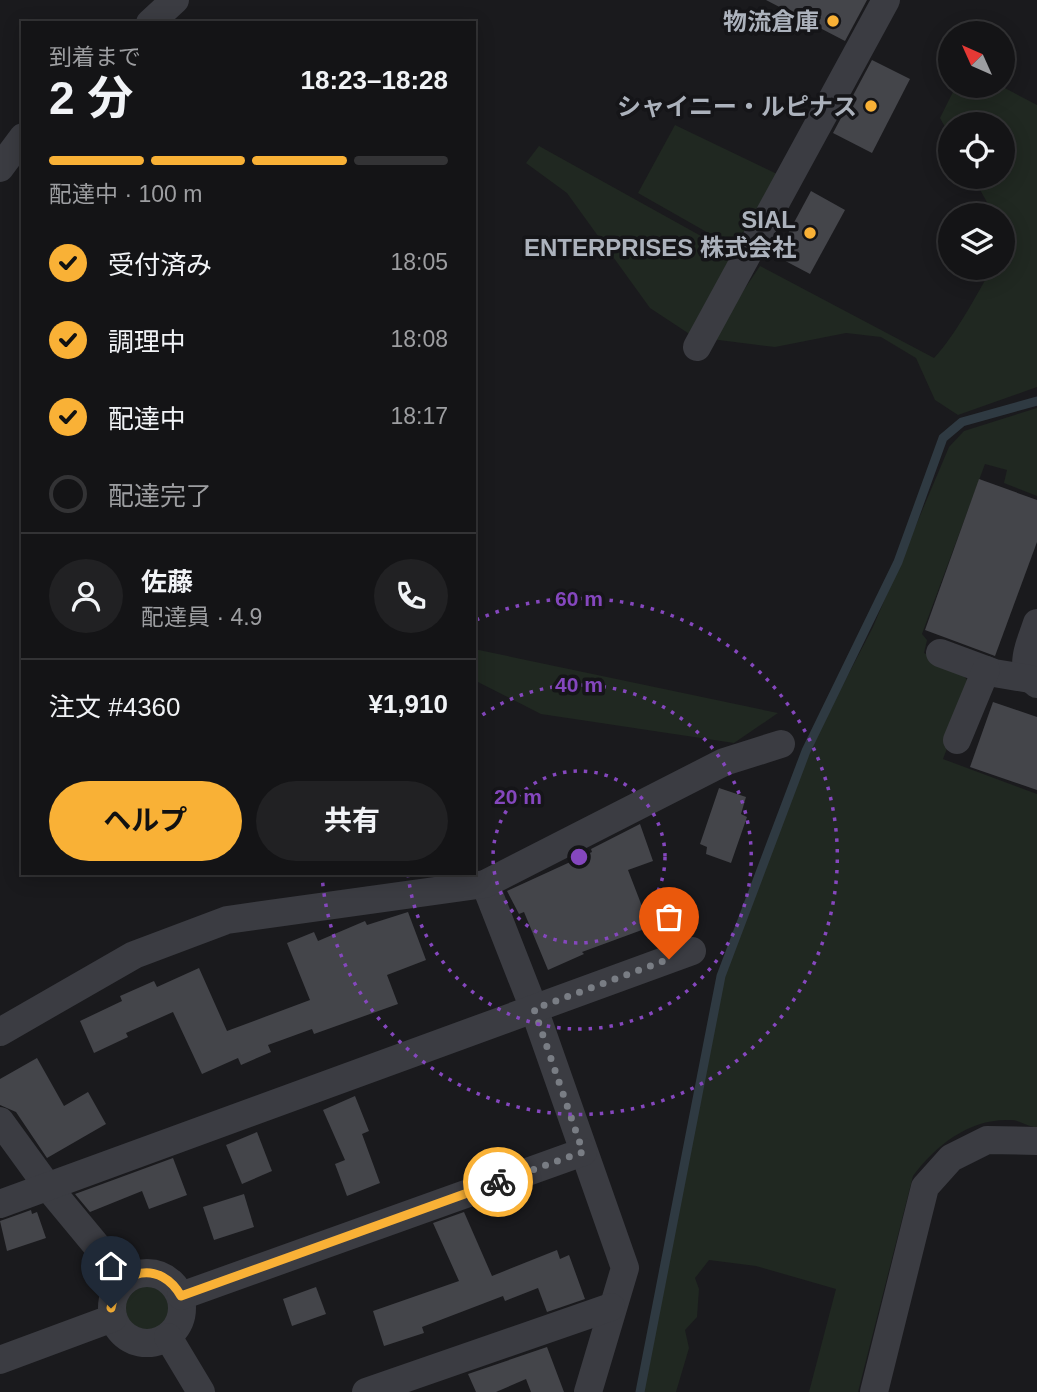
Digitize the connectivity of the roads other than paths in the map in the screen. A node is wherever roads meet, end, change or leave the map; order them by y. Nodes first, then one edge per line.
1 (175, 0) edge
2 (886, 0) edge
3 (152, 21) edge
4 (21, 140) edge
5 (0, 168) edge
6 (697, 347) dead end
7 (1037, 623) edge
8 (940, 653) dead end
9 (986, 670) junction
10 (1034, 682) edge
11 (957, 740) dead end
12 (781, 744) dead end
13 (485, 884) junction
14 (692, 951) dead end
15 (534, 1009) junction
16 (0, 1032) edge
17 (0, 1121) edge
18 (1037, 1141) edge
19 (583, 1152) junction
20 (48, 1186) junction
21 (0, 1203) edge
22 (125, 1280) junction
23 (181, 1296) junction
24 (611, 1307) junction
25 (113, 1318) junction
26 (168, 1337) junction
27 (0, 1360) edge
28 (201, 1392) edge
29 (366, 1392) edge
30 (588, 1392) edge
31 (874, 1392) edge

1 - 3 street
2 - 6 street
4 - 5 street
7 - 10 street
8 - 9 street
9 - 10 street
9 - 11 street
12 - 13 street
13 - 15 street
13 - 16 street
14 - 15 street
15 - 19 street
15 - 20 street
17 - 20 street
18 - 31 street
19 - 23 street
19 - 24 street
20 - 21 street
20 - 22 street
22 - 23 street
22 - 25 street
23 - 26 street
24 - 29 street
24 - 30 street
25 - 26 street
25 - 27 street
26 - 28 street

